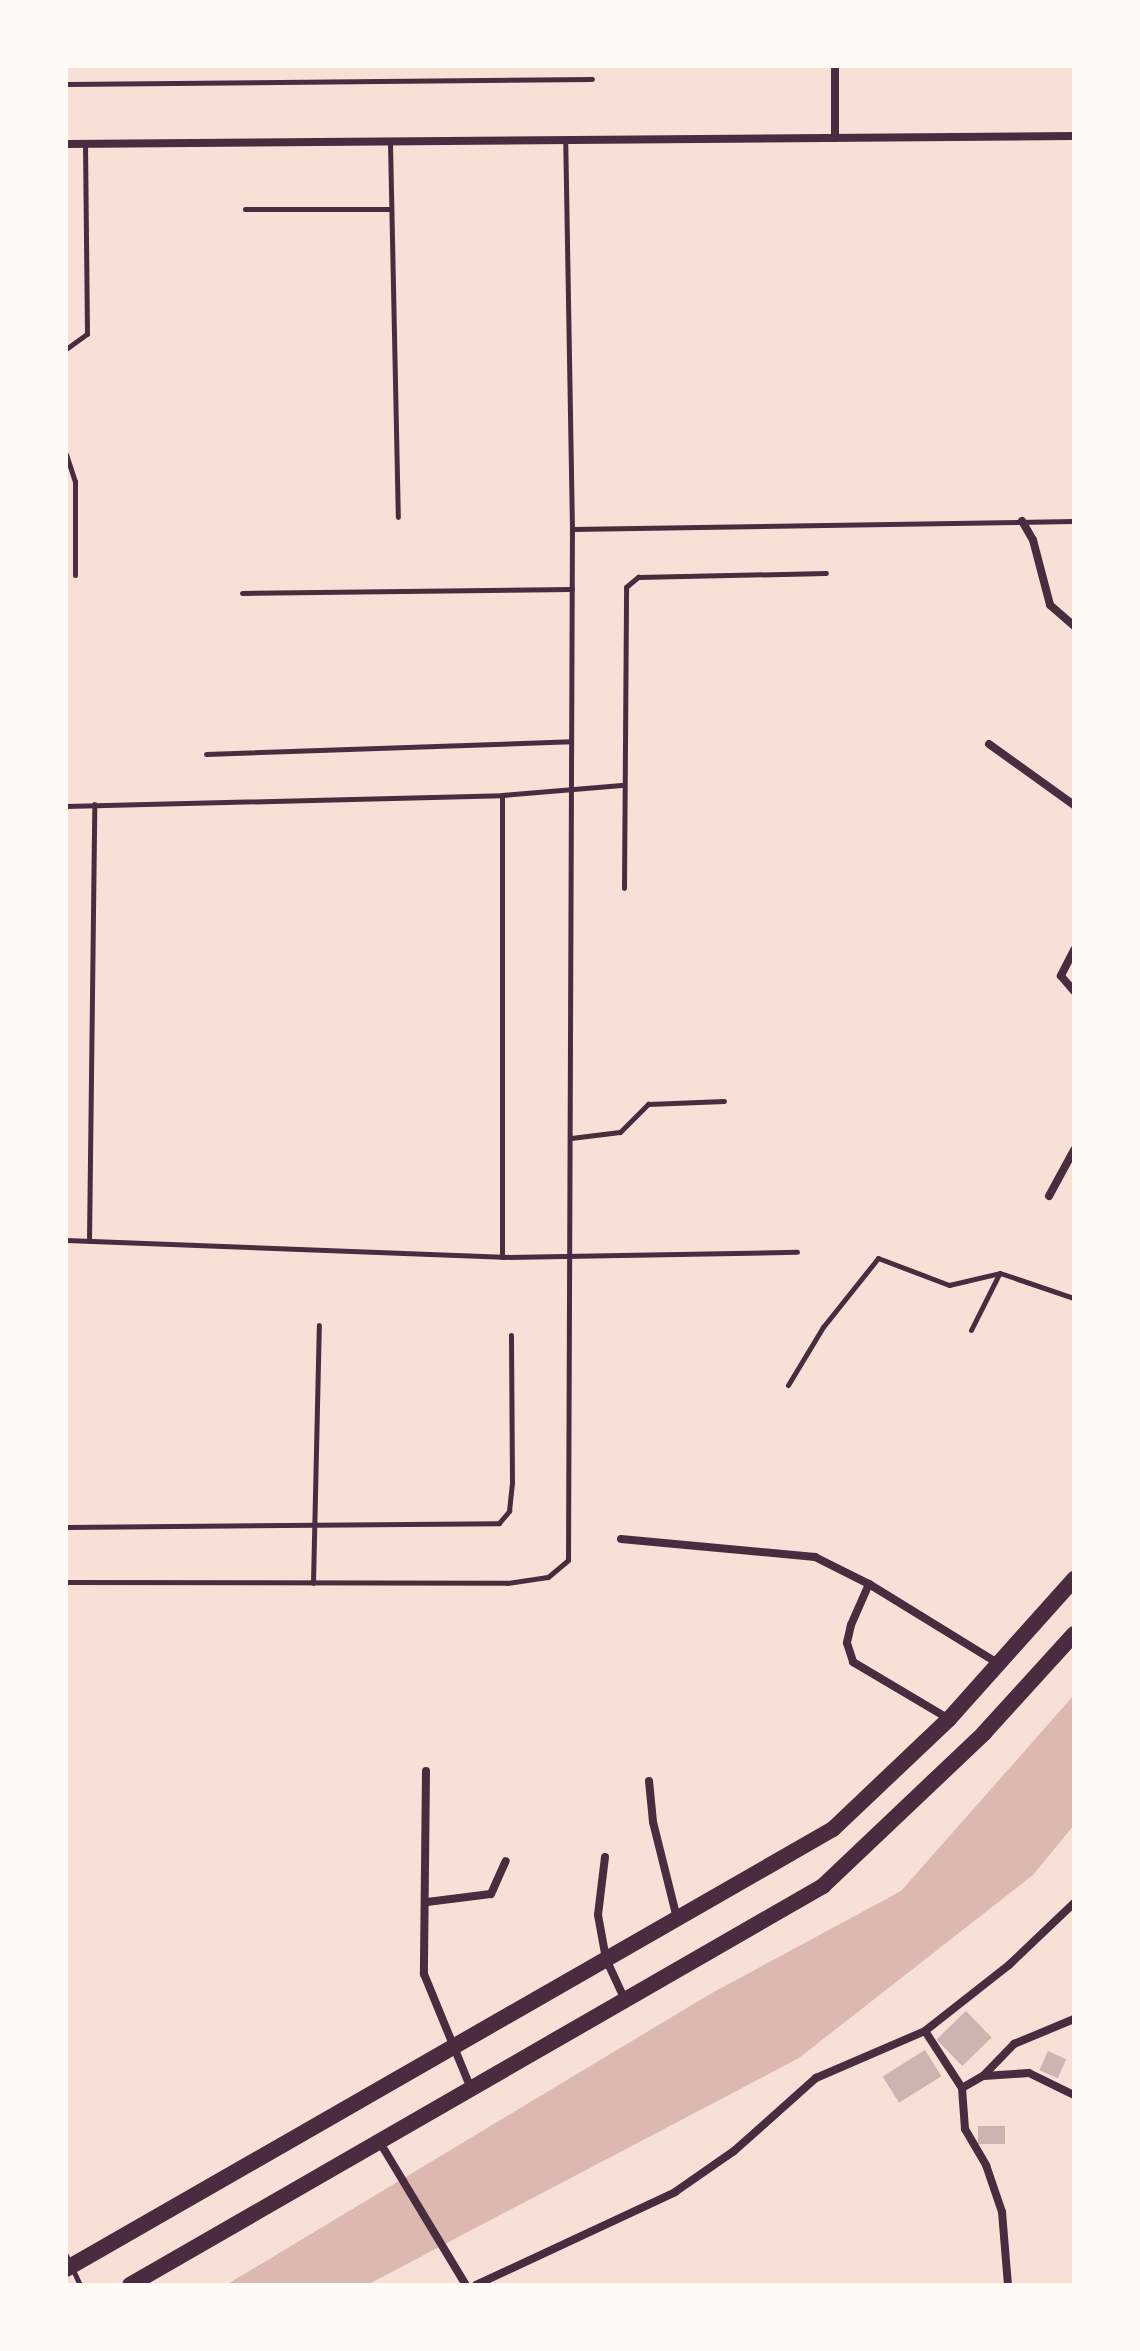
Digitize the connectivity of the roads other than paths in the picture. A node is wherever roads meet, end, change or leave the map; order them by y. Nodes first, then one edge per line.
1 (835, 66) edge
2 (592, 79) dead end
3 (66, 84) edge
4 (1074, 136) edge
5 (835, 138) junction
6 (390, 143) junction
7 (66, 144) edge
8 (85, 144) junction
9 (565, 144) junction
10 (245, 209) dead end
11 (391, 209) junction
12 (66, 349) edge
13 (66, 454) edge
14 (398, 517) dead end
15 (1022, 521) junction
16 (1074, 521) edge
17 (572, 529) junction
18 (826, 573) dead end
19 (75, 575) dead end
20 (572, 589) junction
21 (242, 593) dead end
22 (1074, 626) edge
23 (571, 741) junction
24 (989, 744) dead end
25 (206, 754) dead end
26 (622, 785) junction
27 (571, 787) junction
28 (502, 795) junction
29 (94, 804) junction
30 (1074, 805) edge
31 (66, 806) edge
32 (624, 888) dead end
33 (1074, 950) edge
34 (1074, 991) edge
35 (724, 1101) dead end
36 (570, 1138) junction
37 (1074, 1150) edge
38 (1049, 1196) dead end
39 (66, 1240) edge
40 (89, 1241) junction
41 (797, 1252) dead end
42 (502, 1257) junction
43 (570, 1258) junction
44 (1000, 1273) junction
45 (1074, 1298) edge
46 (319, 1325) dead end
47 (971, 1330) dead end
48 (511, 1335) dead end
49 (788, 1385) dead end
50 (318, 1524) junction
51 (66, 1527) edge
52 (621, 1539) dead end
53 (1074, 1579) edge
54 (66, 1582) edge
55 (313, 1583) junction
56 (869, 1584) junction
57 (1074, 1634) edge
58 (1000, 1664) junction
59 (949, 1719) junction
60 (426, 1771) dead end
61 (649, 1781) dead end
62 (605, 1857) dead end
63 (506, 1861) dead end
64 (427, 1902) junction
65 (1074, 1903) edge
66 (678, 1919) junction
67 (606, 1959) junction
68 (625, 2001) junction
69 (1074, 2019) edge
70 (925, 2031) junction
71 (451, 2049) junction
72 (983, 2076) junction
73 (470, 2086) junction
74 (962, 2088) junction
75 (1074, 2095) edge
76 (379, 2141) junction
77 (67, 2263) edge
78 (80, 2285) edge
79 (130, 2285) edge
80 (466, 2285) edge
81 (476, 2285) edge
82 (1008, 2285) edge

1 - 5 street
2 - 3 lane
4 - 5 street
5 - 9 street
6 - 8 street
6 - 9 street
6 - 11 lane
7 - 8 street
8 - 12 lane
9 - 17 lane
10 - 11 lane
11 - 14 lane
13 - 19 lane
15 - 16 lane
15 - 17 lane
15 - 22 street
17 - 20 lane
18 - 26 lane
20 - 21 lane
20 - 23 lane
23 - 25 lane
23 - 27 lane
24 - 30 street
26 - 27 lane
26 - 32 lane
27 - 28 lane
27 - 36 lane
28 - 29 lane
28 - 42 lane
29 - 31 lane
29 - 40 lane
33 - 34 street
35 - 36 lane
36 - 43 lane
37 - 38 street
39 - 40 lane
40 - 42 lane
41 - 43 lane
42 - 43 lane
43 - 55 lane
44 - 45 lane
44 - 47 lane
44 - 49 lane
46 - 50 lane
48 - 50 lane
50 - 51 lane
50 - 55 lane
52 - 56 street
53 - 58 main road
54 - 55 lane
56 - 58 street
56 - 59 street
57 - 68 main road
58 - 59 main road
59 - 66 main road
60 - 64 street
61 - 66 street
62 - 67 street
63 - 64 street
64 - 71 street
65 - 70 street
66 - 67 main road
67 - 68 street
67 - 71 main road
68 - 73 main road
69 - 72 street
70 - 74 street
70 - 81 street
71 - 73 street
71 - 77 main road
72 - 74 street
72 - 75 street
73 - 76 main road
74 - 82 street
76 - 79 main road
76 - 80 street
77 - 78 lane

